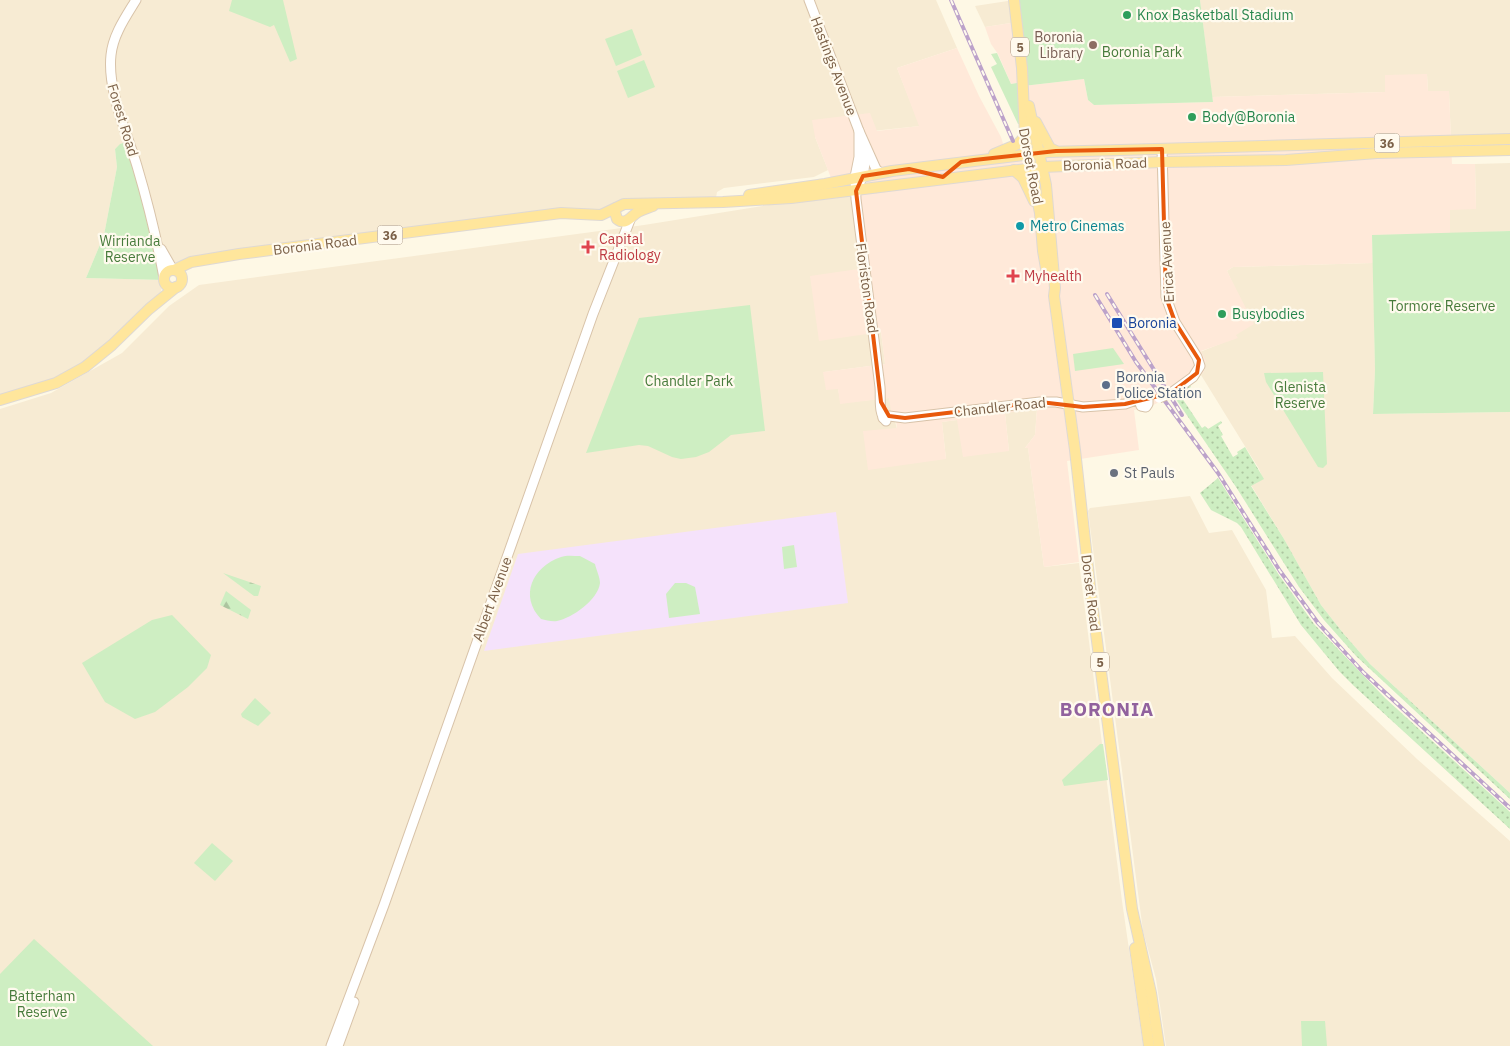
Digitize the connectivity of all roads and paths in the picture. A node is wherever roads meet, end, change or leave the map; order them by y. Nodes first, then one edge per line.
1 (136, 0) edge
2 (809, 0) edge
3 (1014, 0) edge
4 (1024, 93) junction
5 (1029, 106) junction
6 (859, 131) junction
7 (1025, 136) junction
8 (1510, 139) edge
9 (866, 146) junction
10 (1162, 149) junction
11 (1510, 150) edge
12 (1056, 151) junction
13 (1039, 152) junction
14 (1027, 154) junction
15 (974, 160) junction
16 (961, 162) junction
17 (1162, 162) junction
18 (1084, 165) junction
19 (1042, 167) junction
20 (1031, 168) junction
21 (909, 169) junction
22 (1014, 170) junction
23 (892, 171) junction
24 (880, 173) junction
25 (859, 177) junction
26 (944, 180) junction
27 (894, 185) junction
28 (1046, 185) junction
29 (856, 191) junction
30 (701, 202) junction
31 (627, 204) junction
32 (659, 204) junction
33 (616, 208) junction
34 (570, 213) junction
35 (1040, 213) junction
36 (625, 220) junction
37 (158, 242) junction
38 (210, 259) junction
39 (174, 270) junction
40 (164, 279) junction
41 (179, 284) junction
42 (1054, 296) junction
43 (150, 308) junction
44 (1200, 366) joint
45 (0, 400) edge
46 (1068, 405) junction
47 (886, 418) joint
48 (349, 1006) junction
49 (1151, 1019) junction
50 (331, 1046) edge
51 (338, 1046) edge
52 (1149, 1046) edge
53 (1159, 1046) edge

1 - 37 main road, Forest Road
2 - 6 main road, Hastings Avenue
3 - 4 main road, Dorset Road / 5
4 - 5 main road, Dorset Road / 5
4 - 7 main road, Dorset Road / 5
5 - 12 main road, Dorset Road
5 - 13 main road, Dorset Road / 5
6 - 9 main road, Hastings Avenue
6 - 25 main road, Hastings Avenue
7 - 14 main road, Dorset Road / 5
7 - 15 main road, Boronia Road
8 - 10 main road, Boronia Road / 36
9 - 24 main road
9 - 25 main road, Hastings Avenue
10 - 12 main road, Boronia Road / 36
10 - 17 main road, Erica Avenue
11 - 17 main road, Boronia Road / 36
12 - 13 main road, Boronia Road / 36
13 - 14 main road, Boronia Road / 36
13 - 19 main road, Dorset Road / 5
14 - 15 main road, Boronia Road / 36
14 - 20 main road, Dorset Road / 5
15 - 16 main road, Boronia Road / 36
16 - 21 main road, Boronia Road / 36
16 - 26 main road
17 - 18 main road, Boronia Road / 36
17 - 44 main road, Erica Avenue
18 - 19 main road, Boronia Road / 36
18 - 28 main road
19 - 20 main road, Boronia Road / 36
19 - 28 main road, Dorset Road / 5
20 - 22 main road, Boronia Road / 36
20 - 35 main road, Dorset Road / 5
21 - 23 main road, Boronia Road / 36
21 - 26 main road
22 - 26 main road, Boronia Road / 36
22 - 35 main road
23 - 24 main road, Boronia Road / 36
23 - 27 main road
24 - 25 main road, Boronia Road / 36
25 - 29 main road, Hastings Avenue
25 - 30 main road, Boronia Road / 36
26 - 27 main road, Boronia Road / 36
27 - 29 main road, Boronia Road / 36
28 - 42 main road, Dorset Road / 5
29 - 30 main road, Boronia Road / 36
29 - 47 main road, Floriston Road
30 - 32 main road, Boronia Road / 36
31 - 32 main road, Boronia Road / 36
31 - 33 main road, 36
31 - 36 main road
32 - 36 main road, Boronia Road / 36
33 - 34 main road, Boronia Road / 36
33 - 36 main road
34 - 36 main road, Boronia Road / 36
34 - 38 main road, Boronia Road / 36
35 - 42 main road, Dorset Road / 5
36 - 48 main road, Albert Avenue
37 - 39 main road, Forest Road
37 - 40 main road, Forest Road
38 - 39 main road, Boronia Road / 36
38 - 41 main road, Boronia Road / 36
39 - 40 main road, 36
39 - 41 main road
40 - 41 main road
40 - 43 main road, 36
41 - 43 main road, 36
42 - 46 main road, Dorset Road / 5
43 - 45 main road, 36
44 - 46 main road, Chandler Road, bridge
46 - 47 main road, Chandler Road
46 - 49 main road, Dorset Road / 5
48 - 50 main road, Albert Avenue
48 - 51 main road, Albert Avenue
49 - 52 main road, Dorset Road / 5
49 - 53 main road, Dorset Road / 5

